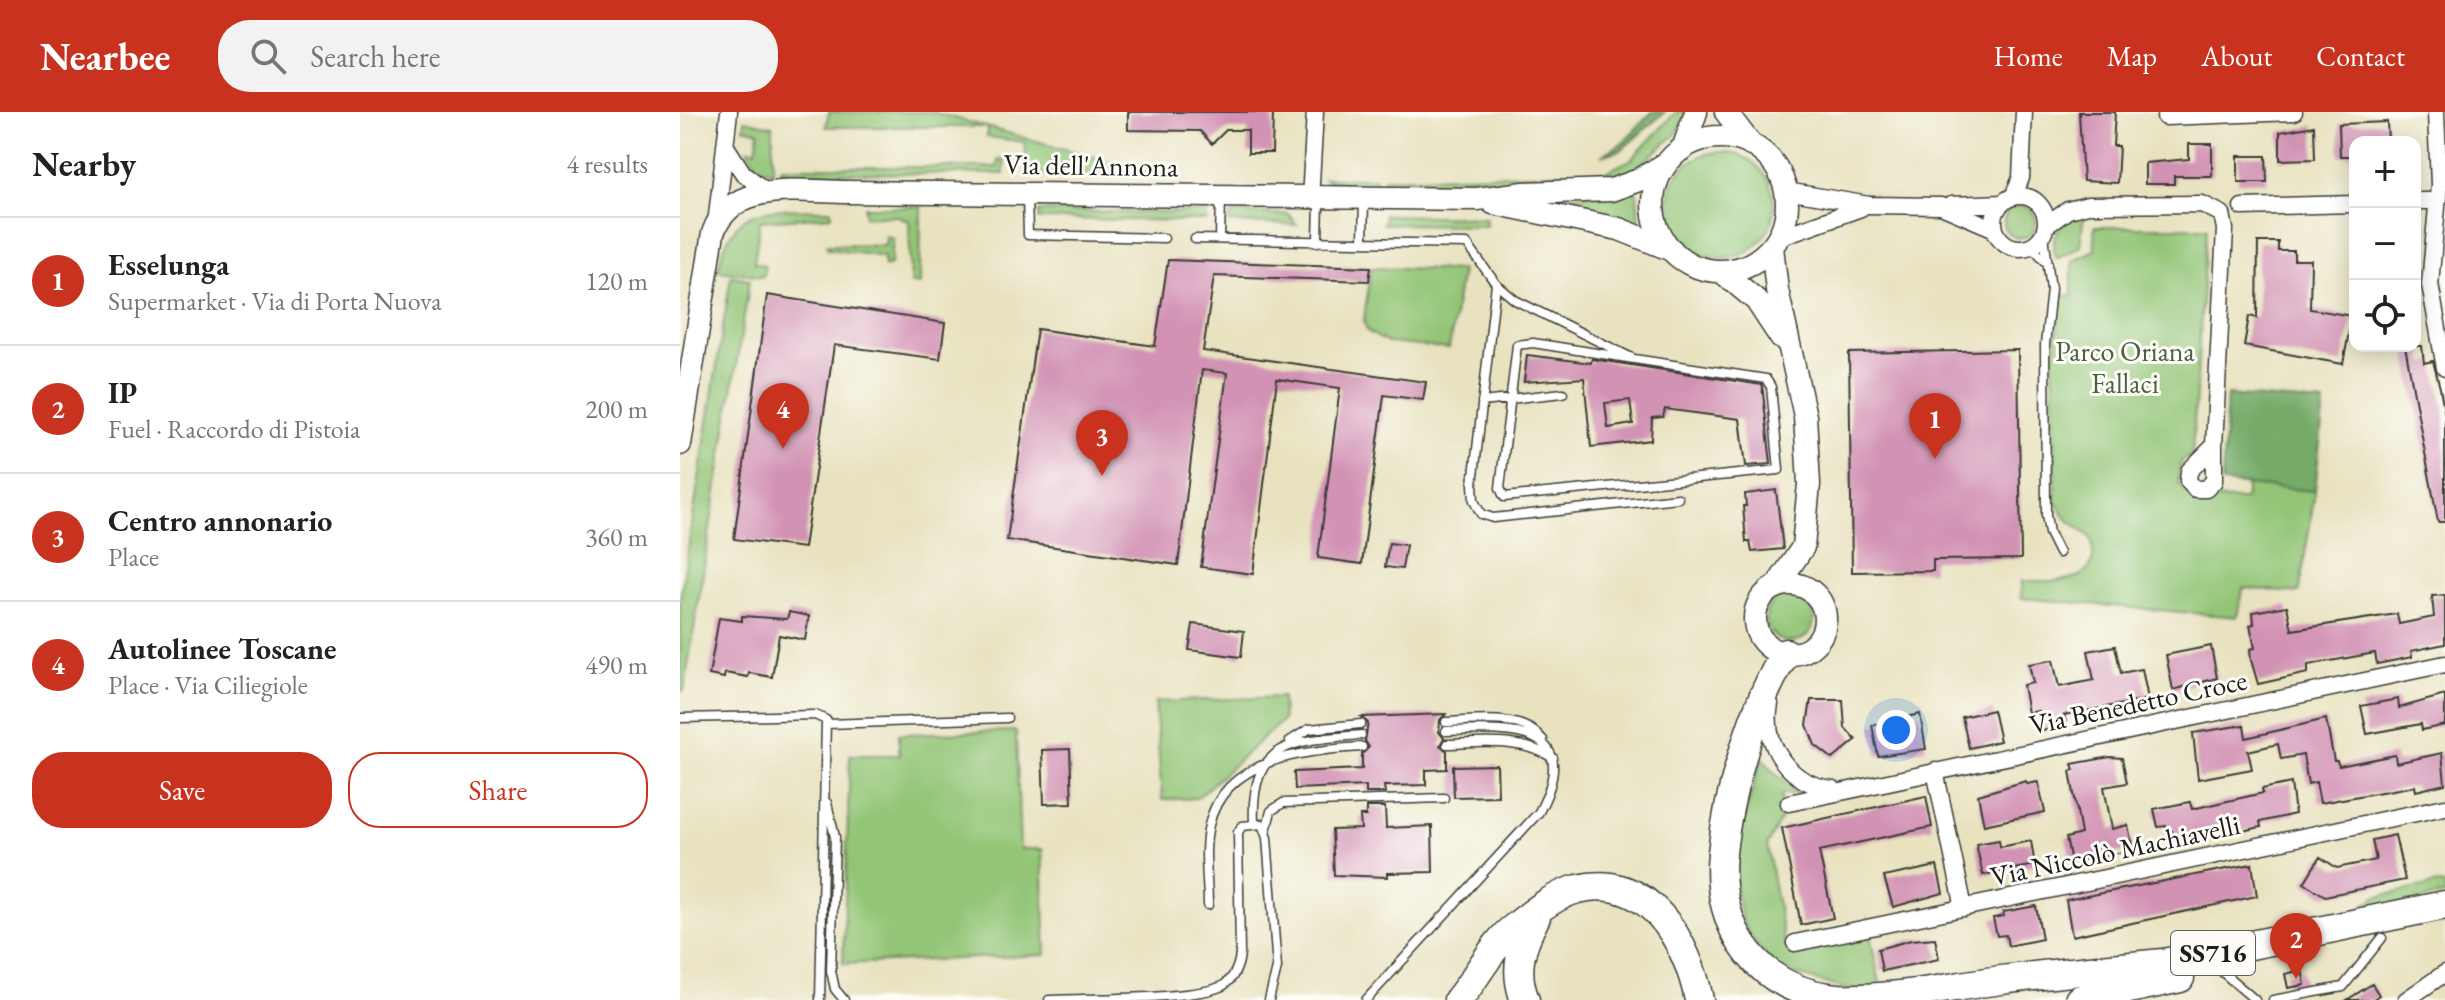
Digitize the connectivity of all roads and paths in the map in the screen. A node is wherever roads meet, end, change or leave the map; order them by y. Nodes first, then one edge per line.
1 (729, 112) edge
2 (1315, 112) edge
3 (1696, 112) edge
4 (1726, 112) edge
5 (2024, 112) edge
6 (2294, 112) edge
7 (2436, 112) edge
8 (2165, 117) dead end
9 (725, 145) junction
10 (1751, 145) junction
11 (1675, 156) junction
12 (1786, 191) junction
13 (768, 193) junction
14 (1027, 194) junction
15 (1221, 197) junction
16 (1477, 199) junction
17 (1314, 200) junction
18 (1364, 200) junction
19 (2022, 201) junction
20 (2421, 201) edge
21 (2438, 201) junction
22 (2349, 204) edge
23 (1869, 205) junction
24 (1941, 206) junction
25 (2242, 207) dead end
26 (2068, 210) junction
27 (716, 224) junction
28 (1995, 229) junction
29 (2041, 236) junction
30 (1164, 238) dead end
31 (1195, 239) dead end
32 (1220, 239) junction
33 (1363, 239) junction
34 (1318, 242) junction
35 (1776, 242) junction
36 (1672, 250) junction
37 (2049, 265) junction
38 (1721, 271) junction
39 (1496, 284) junction
40 (1789, 351) junction
41 (1634, 359) junction
42 (2445, 368) edge
43 (1563, 393) dead end
44 (1509, 399) junction
45 (1482, 402) junction
46 (680, 444) edge
47 (2214, 446) dead end
48 (1678, 498) dead end
49 (1803, 547) junction
50 (2059, 553) dead end
51 (1776, 587) junction
52 (1815, 595) junction
53 (1790, 653) junction
54 (2445, 664) edge
55 (680, 718) edge
56 (1007, 718) dead end
57 (826, 724) junction
58 (1361, 724) dead end
59 (1446, 727) dead end
60 (1361, 735) dead end
61 (1447, 744) dead end
62 (1362, 747) dead end
63 (1274, 752) junction
64 (1554, 759) junction
65 (1265, 763) junction
66 (1935, 771) junction
67 (1843, 790) junction
68 (825, 795) junction
69 (1444, 798) dead end
70 (1789, 803) dead end
71 (2445, 807) edge
72 (1254, 822) junction
73 (1266, 832) junction
74 (1208, 905) dead end
75 (2445, 905) edge
76 (1964, 908) junction
77 (1539, 910) junction
78 (2445, 925) edge
79 (2382, 938) junction
80 (1795, 943) dead end
81 (2163, 963) junction
82 (2220, 970) junction
83 (2445, 973) edge
84 (820, 1000) edge
85 (844, 1000) edge
86 (1049, 1000) edge
87 (1269, 1000) edge
88 (1366, 1000) edge
89 (1458, 1000) edge
90 (1525, 1000) edge
91 (1699, 1000) edge
92 (1980, 1000) edge
93 (2079, 1000) edge
94 (2255, 1000) edge
95 (2273, 1000) edge
96 (2406, 1000) edge

1 - 9 street
2 - 17 street
3 - 11 street
4 - 10 street
5 - 19 street
6 - 8 street
7 - 21 street
9 - 13 street
9 - 27 street
10 - 11 street, Via dell'Annona
10 - 12 street
11 - 16 street, Via dell'Annona
11 - 36 street
12 - 23 street
12 - 35 street
13 - 14 street, Via dell'Annona
13 - 27 street, Via dell'Annona
14 - 15 street, Via dell'Annona
14 - 30 lane
15 - 17 street, Via dell'Annona
15 - 32 lane
16 - 18 street, Via dell'Annona
16 - 36 street, Via dell'Annona
17 - 18 street, Via dell'Annona
17 - 34 lane
18 - 33 lane
19 - 24 street
19 - 26 street
19 - 28 street
19 - 29 street
20 - 21 street
21 - 42 street
22 - 25 street
23 - 24 street
23 - 35 street
24 - 28 street
26 - 29 street
26 - 47 street
27 - 46 street
28 - 29 street
29 - 37 lane
29 - 37 lane
31 - 32 lane
32 - 34 lane
33 - 34 lane
33 - 39 lane
35 - 38 street
35 - 40 street
36 - 38 street, Via dell'Annona
37 - 50 lane
38 - 40 street
39 - 41 lane
39 - 45 lane
40 - 49 street
41 - 44 lane
41 - 44 lane
43 - 44 lane
44 - 45 lane
45 - 48 lane
49 - 51 street
49 - 52 street
51 - 52 street
51 - 53 street
52 - 53 street
53 - 67 street, Via Benedetto Croce
53 - 81 highway
54 - 66 street, Via Benedetto Croce
55 - 57 lane
56 - 57 lane
57 - 68 lane
58 - 63 lane
59 - 64 lane
60 - 63 lane
61 - 64 lane
62 - 65 lane
63 - 65 lane
64 - 88 lane
65 - 72 lane
65 - 74 lane
66 - 67 street, Via Benedetto Croce
66 - 76 street
67 - 70 street, Via Benedetto Croce
68 - 84 lane
68 - 85 lane
69 - 73 lane
71 - 76 street, Via Niccolò Machiavelli
72 - 73 lane
72 - 86 lane
73 - 87 lane
75 - 81 highway, SS716
76 - 80 street, Via Niccolò Machiavelli
77 - 89 highway
77 - 90 highway
77 - 91 highway
78 - 79 highway, SS716
79 - 82 highway, SS716
79 - 95 lane
81 - 92 highway, SS716
82 - 93 highway, SS716
82 - 94 lane
83 - 96 street

